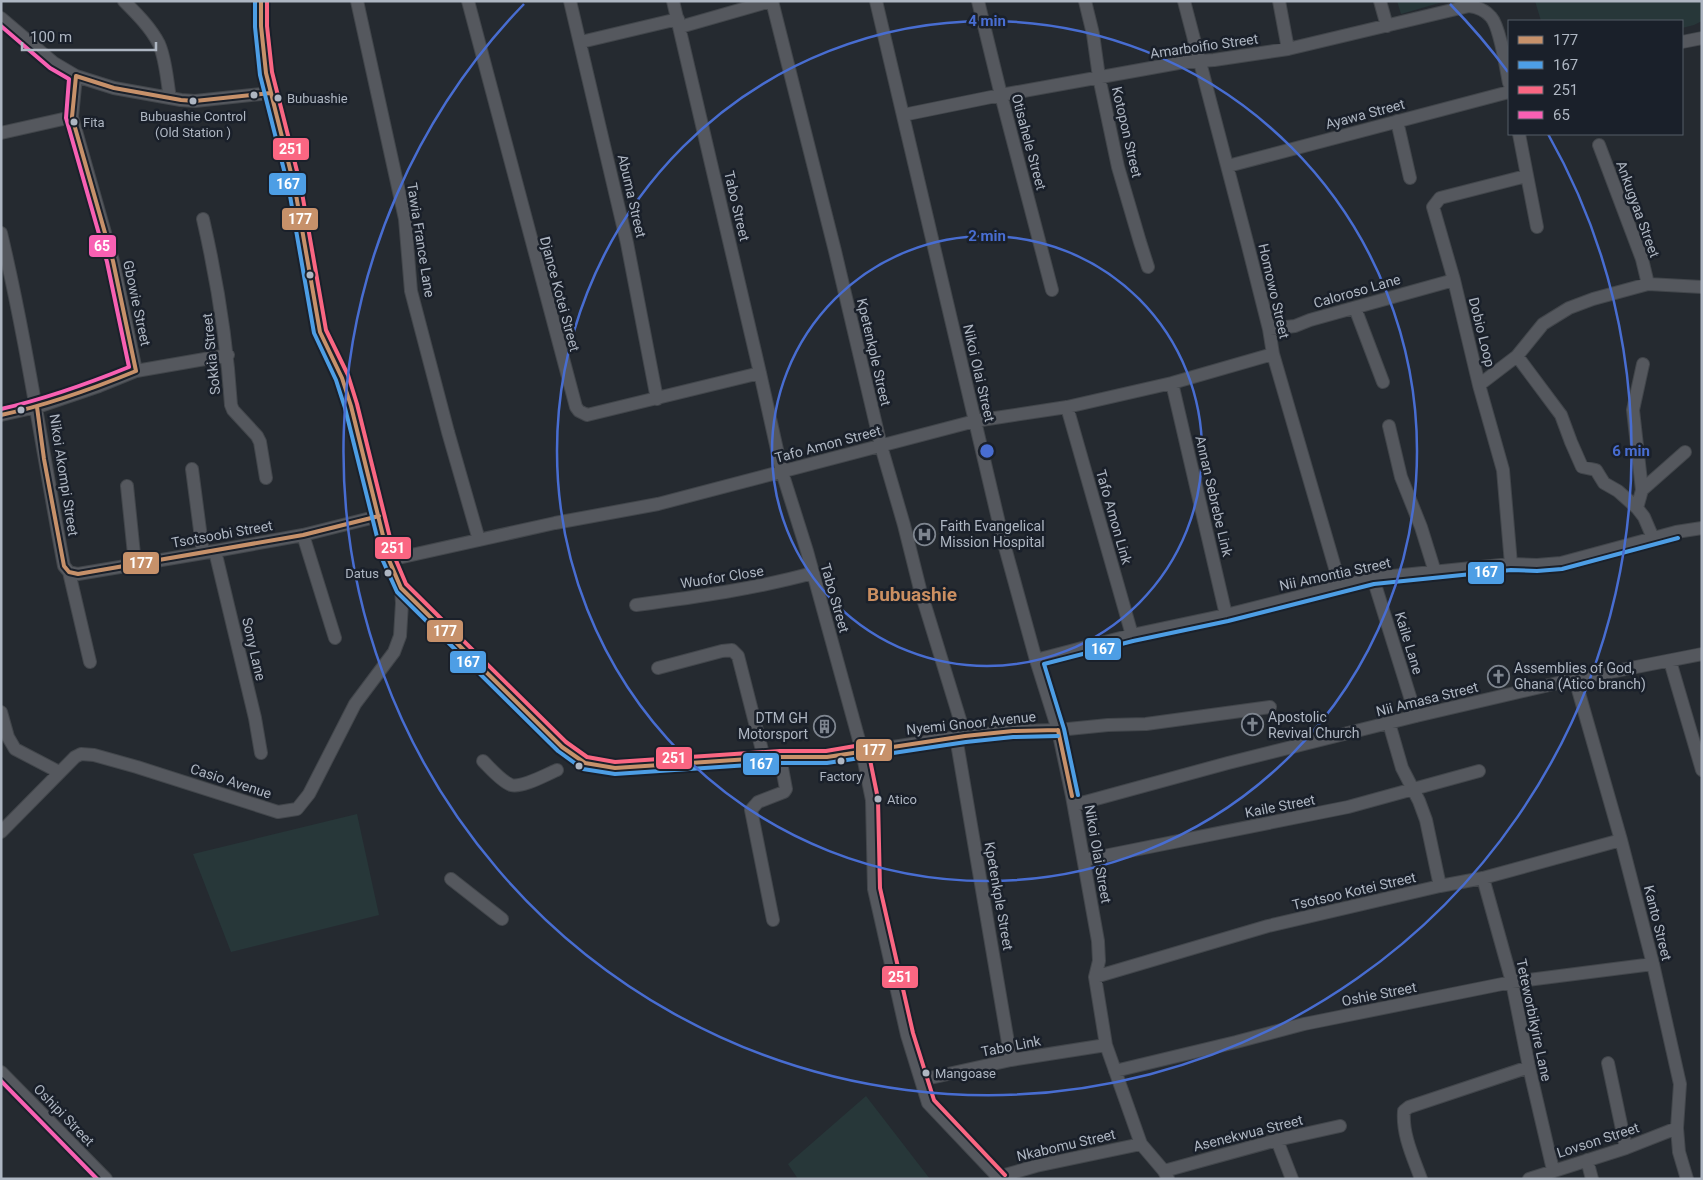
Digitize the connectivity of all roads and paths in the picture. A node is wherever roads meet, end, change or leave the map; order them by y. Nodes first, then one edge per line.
1 (124, 1) edge
2 (261, 1) edge
3 (357, 1) edge
4 (468, 1) edge
5 (570, 1) edge
6 (673, 1) edge
7 (772, 1) edge
8 (876, 1) edge
9 (978, 1) edge
10 (1085, 1) edge
11 (1184, 1) edge
12 (1279, 1) edge
13 (1380, 1) edge
14 (1, 18) edge
15 (679, 23) junction
16 (1387, 26) junction
17 (1702, 38) edge
18 (581, 42) junction
19 (1683, 42) edge
20 (1288, 49) junction
21 (1199, 61) junction
22 (76, 76) junction
23 (1099, 77) junction
24 (1508, 79) edge
25 (1508, 92) edge
26 (271, 93) junction
27 (1001, 95) junction
28 (170, 98) junction
29 (903, 114) junction
30 (72, 117) junction
31 (1397, 121) junction
32 (1, 133) edge
33 (1519, 135) edge
34 (1599, 145) dead end
35 (1228, 166) junction
36 (1526, 176) junction
37 (1410, 178) dead end
38 (203, 219) dead end
39 (1537, 227) dead end
40 (1, 232) edge
41 (1148, 267) dead end
42 (1454, 280) junction
43 (1648, 284) junction
44 (1702, 287) edge
45 (1052, 290) dead end
46 (1355, 308) junction
47 (1269, 329) junction
48 (1272, 354) junction
49 (228, 355) junction
50 (1517, 356) junction
51 (1643, 364) dead end
52 (136, 371) junction
53 (760, 373) junction
54 (1383, 382) dead end
55 (1172, 383) junction
56 (1479, 385) junction
57 (657, 399) junction
58 (37, 407) junction
59 (1067, 407) junction
60 (1, 415) edge
61 (974, 421) junction
62 (1389, 426) dead end
63 (881, 446) junction
64 (1685, 452) dead end
65 (192, 469) dead end
66 (782, 472) junction
67 (266, 478) dead end
68 (126, 486) dead end
69 (1642, 490) junction
70 (1637, 508) junction
71 (378, 516) junction
72 (1702, 528) edge
73 (303, 535) junction
74 (1653, 538) junction
75 (479, 540) junction
76 (209, 552) junction
77 (389, 560) junction
78 (135, 564) junction
79 (1511, 564) junction
80 (69, 572) junction
81 (1435, 572) junction
82 (813, 574) junction
83 (1373, 578) junction
84 (1340, 585) junction
85 (401, 588) junction
86 (636, 606) dead end
87 (1226, 615) junction
88 (1132, 634) junction
89 (334, 638) dead end
90 (1702, 654) edge
91 (1036, 660) junction
92 (1670, 661) junction
93 (90, 662) dead end
94 (658, 668) dead end
95 (1575, 678) junction
96 (1270, 707) dead end
97 (1, 712) edge
98 (1416, 716) junction
99 (1389, 723) junction
100 (1058, 730) junction
101 (961, 737) junction
102 (862, 751) junction
103 (261, 753) dead end
104 (764, 758) junction
105 (780, 758) junction
106 (483, 761) dead end
107 (557, 770) dead end
108 (1702, 770) edge
109 (1479, 771) dead end
110 (59, 772) junction
111 (1412, 789) junction
112 (1074, 805) junction
113 (1, 832) edge
114 (1621, 840) junction
115 (1084, 860) junction
116 (1483, 878) junction
117 (452, 879) dead end
118 (1440, 886) junction
119 (502, 919) dead end
120 (773, 920) dead end
121 (1653, 964) junction
122 (1095, 977) junction
123 (1512, 982) junction
124 (1106, 1045) junction
125 (1012, 1060) junction
126 (1608, 1063) dead end
127 (1529, 1066) junction
128 (1115, 1071) junction
129 (1, 1072) edge
130 (921, 1080) junction
131 (1340, 1126) dead end
132 (1677, 1128) junction
133 (1277, 1140) junction
134 (1141, 1144) junction
135 (1626, 1148) junction
136 (1587, 1160) junction
137 (1553, 1170) junction
138 (1166, 1175) edge
139 (97, 1176) edge
140 (999, 1178) edge
141 (1292, 1179) edge
142 (1421, 1179) edge
143 (1529, 1179) edge
144 (1592, 1179) edge
145 (1687, 1179) edge

1 - 28 street
2 - 26 street
3 - 75 street, Tawia France Lane
4 - 57 street, Djance Kotei Street
5 - 18 street, Abuma Street
6 - 15 street, Tabo Street
7 - 15 street
7 - 63 street, Kpetenkple Street
8 - 29 street, Nikoi Olai Street
9 - 27 street, Otisahele Street
10 - 23 street, Kotopon Street
11 - 21 street, Homowo Street
12 - 20 street
13 - 16 street
14 - 22 street
15 - 18 street
15 - 53 street, Tabo Street
16 - 20 street, Amarboifio Street
16 - 24 street, Amarboifio Street
17 - 19 street
18 - 57 street, Abuma Street
20 - 21 street, Amarboifio Street
21 - 23 street, Amarboifio Street
21 - 35 street, Homowo Street
22 - 28 street
22 - 30 street, Gbowie Street
23 - 27 street, Amarboifio Street
23 - 41 street, Kotopon Street
25 - 31 street, Ayawa Street
26 - 28 street
26 - 71 street
27 - 29 street, Amarboifio Street
27 - 45 street, Otisahele Street
29 - 61 street, Nikoi Olai Street
30 - 32 street
30 - 52 street, Gbowie Street
31 - 35 street, Ayawa Street
31 - 37 street
33 - 36 street
34 - 43 street, Ankugyaa Street
35 - 47 street, Homowo Street
36 - 39 street
36 - 42 street, Dobio Loop
38 - 49 street, Sokkia Street
40 - 58 street, Nikoi Akompi Street
42 - 46 street, Caloroso Lane
42 - 56 street, Dobio Loop
43 - 44 street
43 - 50 street
46 - 47 street, Caloroso Lane
46 - 54 street
47 - 48 street, Homowo Street
48 - 55 street, Tafo Amon Street
48 - 84 street, Homowo Street
49 - 52 street
49 - 67 street, Sokkia Street
50 - 56 street
50 - 70 street
51 - 69 street
52 - 58 street
53 - 57 street, Djance Kotei Street
53 - 66 street, Tabo Street
55 - 59 street, Tafo Amon Street
55 - 87 street, Annan Sebrebe Link
56 - 79 street, Dobio Loop
58 - 60 street
58 - 80 street, Nikoi Akompi Street
59 - 61 street, Tafo Amon Street
59 - 88 street, Tafo Amon Link
61 - 63 street, Tafo Amon Street
61 - 91 street, Nikoi Olai Street
62 - 81 street
63 - 66 street, Tafo Amon Street
63 - 101 street, Kpetenkple Street
64 - 69 street
65 - 76 street, Sony Lane
66 - 75 street, Tafo Amon Street
66 - 82 street, Tabo Street
68 - 78 street
69 - 70 street
70 - 74 street
71 - 73 street, Tsotsoobi Street
71 - 77 street
72 - 74 street, Nii Amontia Street
73 - 76 street, Tsotsoobi Street
73 - 89 street
74 - 79 street, Nii Amontia Street
75 - 77 street, Tafo Amon Street
76 - 78 street, Tsotsoobi Street
76 - 103 street, Sony Lane
77 - 85 street
78 - 80 street, Tsotsoobi Street
79 - 81 street, Nii Amontia Street
80 - 93 street, Nikoi Akompi Street
81 - 83 street, Nii Amontia Street
82 - 86 street, Wuofor Close
82 - 102 street, Tabo Street
83 - 84 street, Nii Amontia Street
83 - 98 street, Kaile Lane
84 - 87 street, Nii Amontia Street
85 - 104 street, Nyemi Gnoor Avenue
85 - 110 street, Casio Avenue
87 - 88 street, Nii Amontia Street
88 - 91 street, Nii Amontia Street
90 - 92 street, Nii Amasa Street
91 - 100 street, Nikoi Olai Street
92 - 95 street, Nii Amasa Street
92 - 108 street
94 - 104 street
95 - 98 street, Nii Amasa Street
95 - 114 street, Kanto Street
96 - 100 street, Nyemi Gnoor Avenue
97 - 110 street
98 - 99 street, Nii Amasa Street
99 - 111 street
99 - 112 street, Nii Amasa Street
100 - 101 street, Nyemi Gnoor Avenue
100 - 112 street, Nikoi Olai Street
101 - 102 street, Nyemi Gnoor Avenue
101 - 125 street, Kpetenkple Street
102 - 105 street, Nyemi Gnoor Avenue
102 - 130 street, Tabo Street
104 - 105 street, Nyemi Gnoor Avenue
105 - 120 street
106 - 107 street
109 - 111 street, Kaile Street
110 - 113 street, Casio Avenue
111 - 115 street, Kaile Street
111 - 118 street
112 - 115 street, Nikoi Olai Street
114 - 116 street, Tsotsoo Kotei Street
114 - 121 street, Kanto Street
115 - 122 street, Nikoi Olai Street
116 - 118 street, Tsotsoo Kotei Street
116 - 123 street, Teteworbikyire Lane
117 - 119 street
118 - 122 street, Tsotsoo Kotei Street
121 - 123 street, Oshie Street
121 - 132 street, Kanto Street
122 - 124 street, Nikoi Olai Street
123 - 127 street, Teteworbikyire Lane
123 - 128 street, Oshie Street
124 - 125 street, Tabo Link
124 - 128 street, Nikoi Olai Street
125 - 130 street, Tabo Link
126 - 135 street
127 - 137 street, Teteworbikyire Lane
127 - 142 street
128 - 134 street, Nikoi Olai Street
129 - 139 street, Oshipi Street
130 - 140 street, Tabo Street
131 - 133 street, Asenekwua Street
132 - 135 street, Lovson Street
132 - 145 street, Kanto Street
133 - 138 street, Asenekwua Street
133 - 141 street
134 - 138 street, Nikoi Olai Street
134 - 140 street, Nkabomu Street
135 - 136 street, Lovson Street
136 - 137 street, Lovson Street
136 - 144 street
137 - 143 street, Lovson Street

